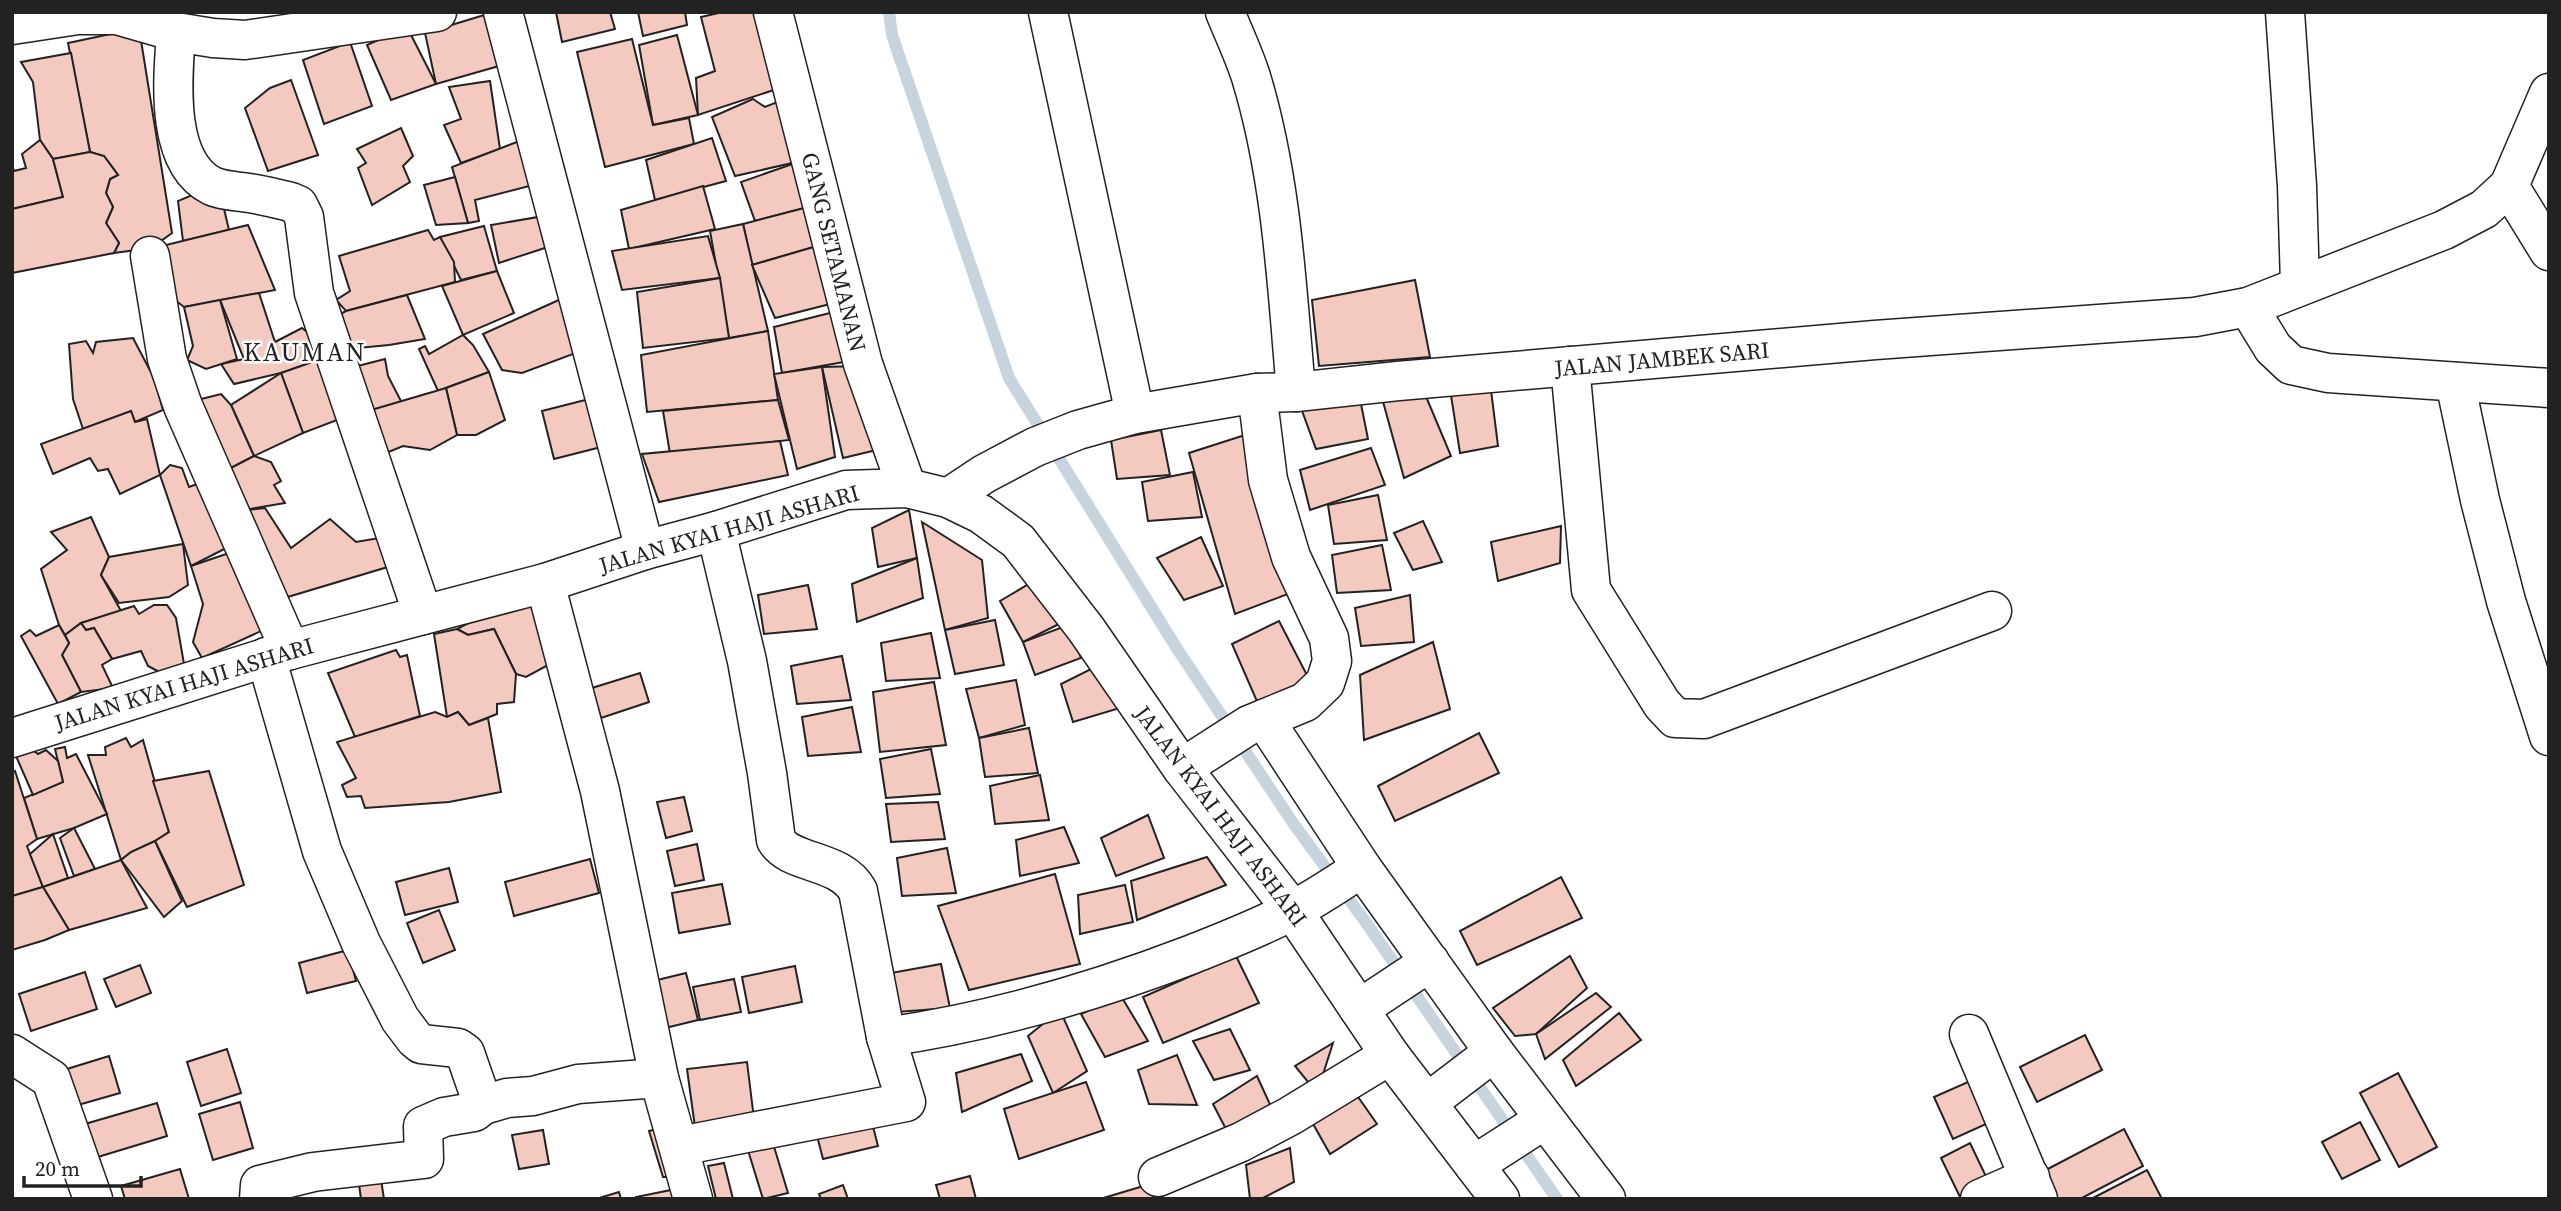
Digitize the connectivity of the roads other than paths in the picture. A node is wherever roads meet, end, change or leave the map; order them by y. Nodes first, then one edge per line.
1 (437, 12) edge
2 (503, 12) edge
3 (773, 12) edge
4 (1048, 12) edge
5 (1225, 12) edge
6 (2285, 12) edge
7 (12, 25) edge
8 (176, 32) junction
9 (2549, 93) edge
10 (2510, 186) junction
11 (2549, 251) edge
12 (150, 256) dead end
13 (2300, 285) junction
14 (2248, 307) junction
15 (1570, 366) junction
16 (2455, 382) junction
17 (2549, 388) edge
18 (1296, 392) junction
19 (1257, 393) junction
20 (1135, 414) junction
21 (907, 488) junction
22 (948, 498) junction
23 (716, 531) junction
24 (645, 550) junction
25 (545, 583) junction
26 (1993, 611) dead end
27 (423, 615) junction
28 (278, 654) junction
29 (1256, 722) junction
30 (2549, 736) edge
31 (12, 738) edge
32 (1192, 761) junction
33 (1362, 868) junction
34 (1302, 905) junction
35 (1430, 962) junction
36 (1370, 1002) junction
37 (1969, 1034) dead end
38 (886, 1037) junction
39 (1494, 1052) junction
40 (12, 1054) edge
41 (1390, 1055) junction
42 (659, 1078) junction
43 (1437, 1095) junction
44 (482, 1105) junction
45 (1544, 1120) junction
46 (680, 1146) junction
47 (1485, 1158) junction
48 (1158, 1177) dead end
49 (2034, 1188) edge
50 (93, 1199) edge
51 (259, 1199) edge
52 (693, 1199) edge
53 (1500, 1199) edge
54 (1606, 1199) edge
55 (1980, 1199) edge

1 - 8 street
2 - 24 street
3 - 21 street, GANG SETAMANAN
4 - 20 street
5 - 18 street
6 - 13 street
7 - 8 street
8 - 27 street
9 - 10 street
10 - 11 street
10 - 13 street, JALAN JAMBEK SARI
12 - 28 street
13 - 14 street, JALAN JAMBEK SARI
14 - 15 street, JALAN JAMBEK SARI
14 - 16 street
15 - 18 street, JALAN JAMBEK SARI
15 - 26 street
16 - 17 street
16 - 30 street
18 - 19 street, JALAN JAMBEK SARI
19 - 20 street, JALAN JAMBEK SARI
19 - 29 street
20 - 22 street, JALAN JAMBEK SARI
21 - 22 street, JALAN KYAI HAJI ASHARI
21 - 23 street, JALAN KYAI HAJI ASHARI
22 - 32 street, JALAN KYAI HAJI ASHARI
23 - 24 street, JALAN KYAI HAJI ASHARI
23 - 38 street
24 - 25 street, JALAN KYAI HAJI ASHARI
25 - 27 street, JALAN KYAI HAJI ASHARI
25 - 42 street
27 - 28 street, JALAN KYAI HAJI ASHARI
28 - 31 street, JALAN KYAI HAJI ASHARI
28 - 44 street
29 - 32 street
29 - 33 street
32 - 34 street, JALAN KYAI HAJI ASHARI
33 - 34 street
33 - 35 street
34 - 36 street, JALAN KYAI HAJI ASHARI
34 - 38 street
35 - 36 street
35 - 39 street
36 - 41 street, JALAN KYAI HAJI ASHARI
37 - 49 street
38 - 46 street
39 - 43 street
39 - 45 street
40 - 50 street
41 - 43 street, JALAN KYAI HAJI ASHARI
41 - 48 street
42 - 44 street
42 - 46 street
43 - 47 street, JALAN KYAI HAJI ASHARI
44 - 51 street
45 - 47 street
45 - 54 street
46 - 52 street
47 - 53 street, JALAN KYAI HAJI ASHARI
49 - 55 street

